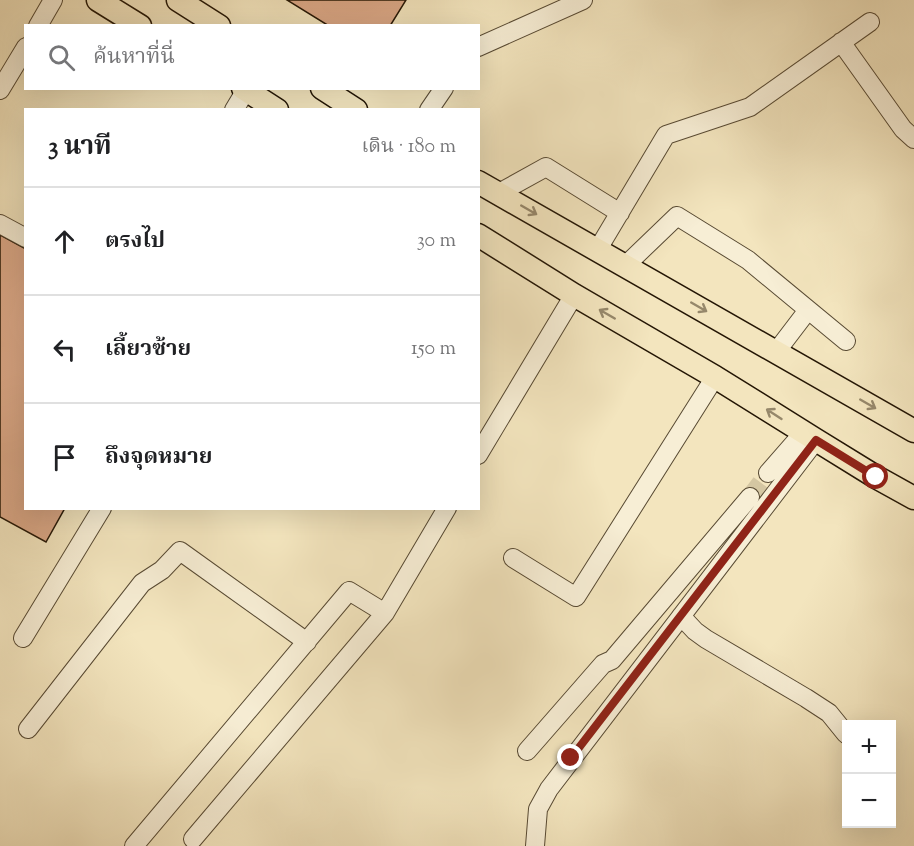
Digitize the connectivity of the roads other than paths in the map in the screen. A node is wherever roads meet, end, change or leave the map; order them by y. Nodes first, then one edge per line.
1 (53, 0) edge
2 (98, 0) edge
3 (178, 0) edge
4 (584, 0) edge
5 (870, 22) dead end
6 (39, 24) edge
7 (137, 24) edge
8 (216, 24) edge
9 (841, 42) junction
10 (480, 46) edge
11 (24, 50) edge
12 (0, 90) edge
13 (324, 90) edge
14 (443, 90) edge
15 (241, 96) edge
16 (272, 108) edge
17 (353, 108) edge
18 (430, 108) edge
19 (914, 139) edge
20 (480, 183) edge
21 (499, 193) junction
22 (620, 213) junction
23 (0, 224) edge
24 (480, 236) edge
25 (24, 237) edge
26 (598, 249) junction
27 (626, 265) junction
28 (574, 295) junction
29 (808, 310) junction
30 (846, 342) dead end
31 (776, 352) junction
32 (715, 376) junction
33 (914, 431) edge
34 (810, 437) junction
35 (480, 452) edge
36 (768, 473) tunnel mouth
37 (750, 497) tunnel mouth
38 (914, 498) edge
39 (101, 510) edge
40 (446, 510) edge
41 (513, 558) dead end
42 (385, 613) junction
43 (681, 616) junction
44 (23, 638) dead end
45 (307, 642) junction
46 (28, 729) dead end
47 (842, 729) edge
48 (526, 751) dead end
49 (193, 839) dead end
50 (134, 846) edge
51 (535, 846) edge

1 - 6 lane
2 - 7 main road
3 - 8 main road
4 - 10 lane
5 - 9 lane
9 - 19 lane
9 - 22 lane
11 - 12 lane
13 - 17 main road
14 - 18 lane
15 - 16 main road
20 - 21 main road
21 - 22 lane
21 -> 26 main road
22 - 26 lane
23 - 25 lane
24 - 28 main road
26 - 27 main road
27 - 29 lane
27 -> 31 main road
32 -> 28 main road
28 - 35 lane
29 - 30 lane
29 - 31 lane
31 -> 33 main road
34 -> 32 main road
32 - 41 lane
34 - 36 lane
34 - 38 main road
34 - 43 lane
37 - 48 lane
39 - 44 lane
40 - 42 lane
42 - 45 lane
42 - 49 lane
43 - 47 lane
43 - 51 lane
45 - 46 lane
45 - 50 lane

